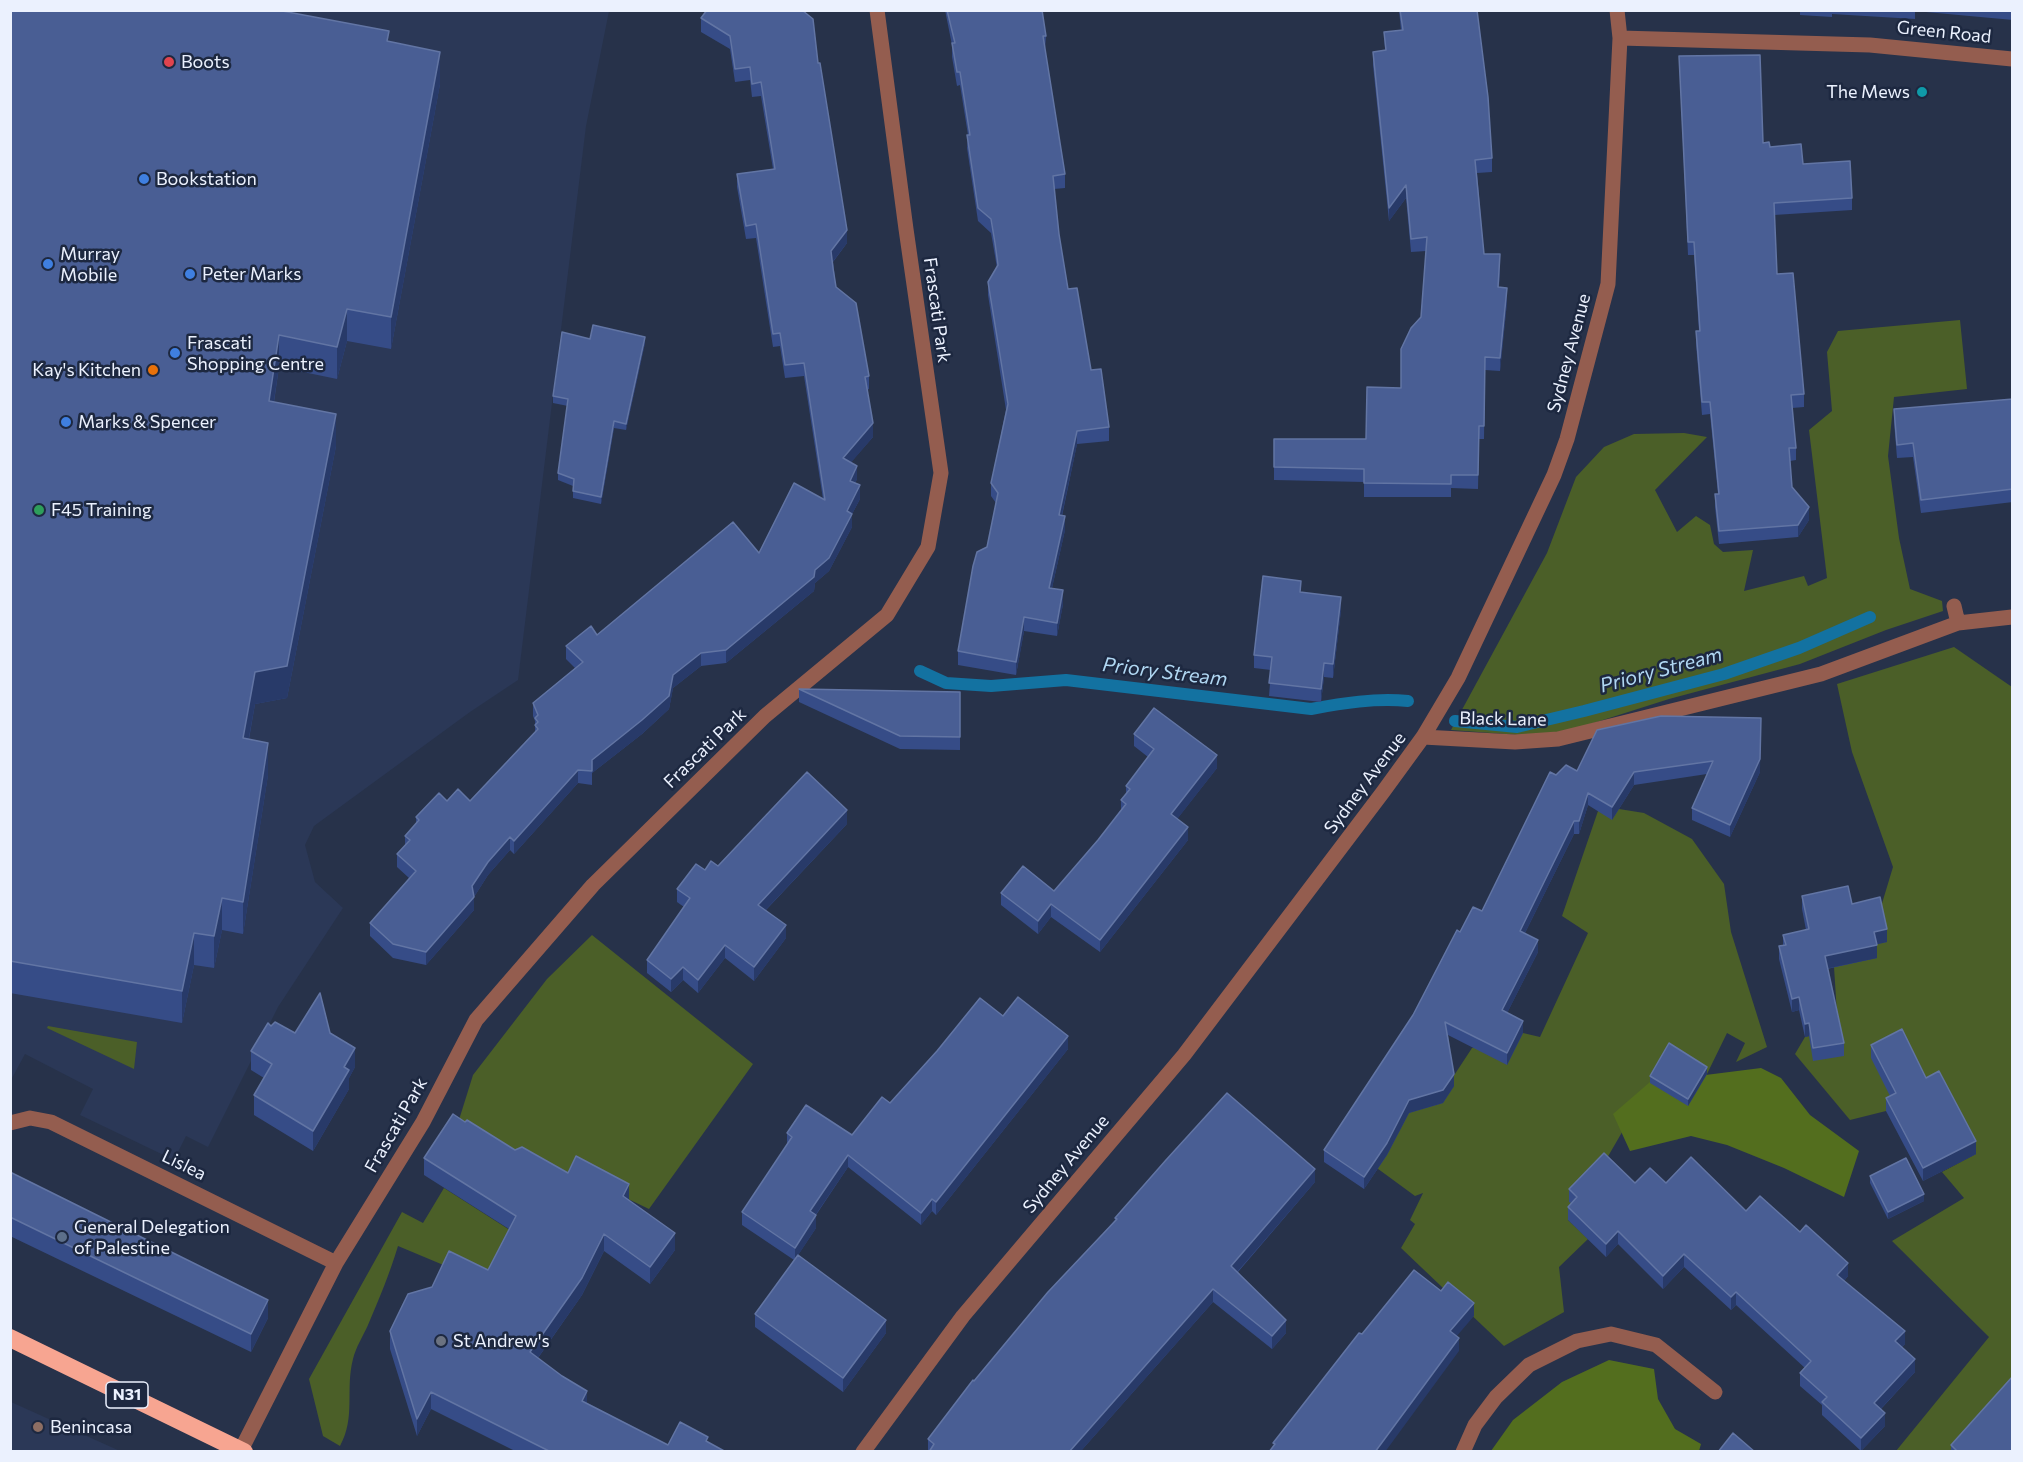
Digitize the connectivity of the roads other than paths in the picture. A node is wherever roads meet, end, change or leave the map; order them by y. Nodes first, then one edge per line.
1 (878, 10) edge
2 (1617, 10) edge
3 (1620, 38) junction
4 (2013, 59) edge
5 (1954, 606) dead end
6 (2013, 617) edge
7 (1958, 623) junction
8 (1423, 737) junction
9 (10, 1123) edge
10 (336, 1263) junction
11 (10, 1338) edge
12 (1715, 1392) dead end
13 (242, 1451) edge
14 (863, 1452) edge
15 (1463, 1452) edge

1 - 10 street, Frascati Park
2 - 3 street, Sydney Avenue
3 - 4 street, Green Road
3 - 8 street, Sydney Avenue
5 - 7 street
6 - 7 street, Black Lane
7 - 8 street, Black Lane
8 - 14 street, Sydney Avenue
9 - 10 street, Lislea
10 - 13 street, Frascati Park
11 - 13 highway, N31
12 - 15 street

